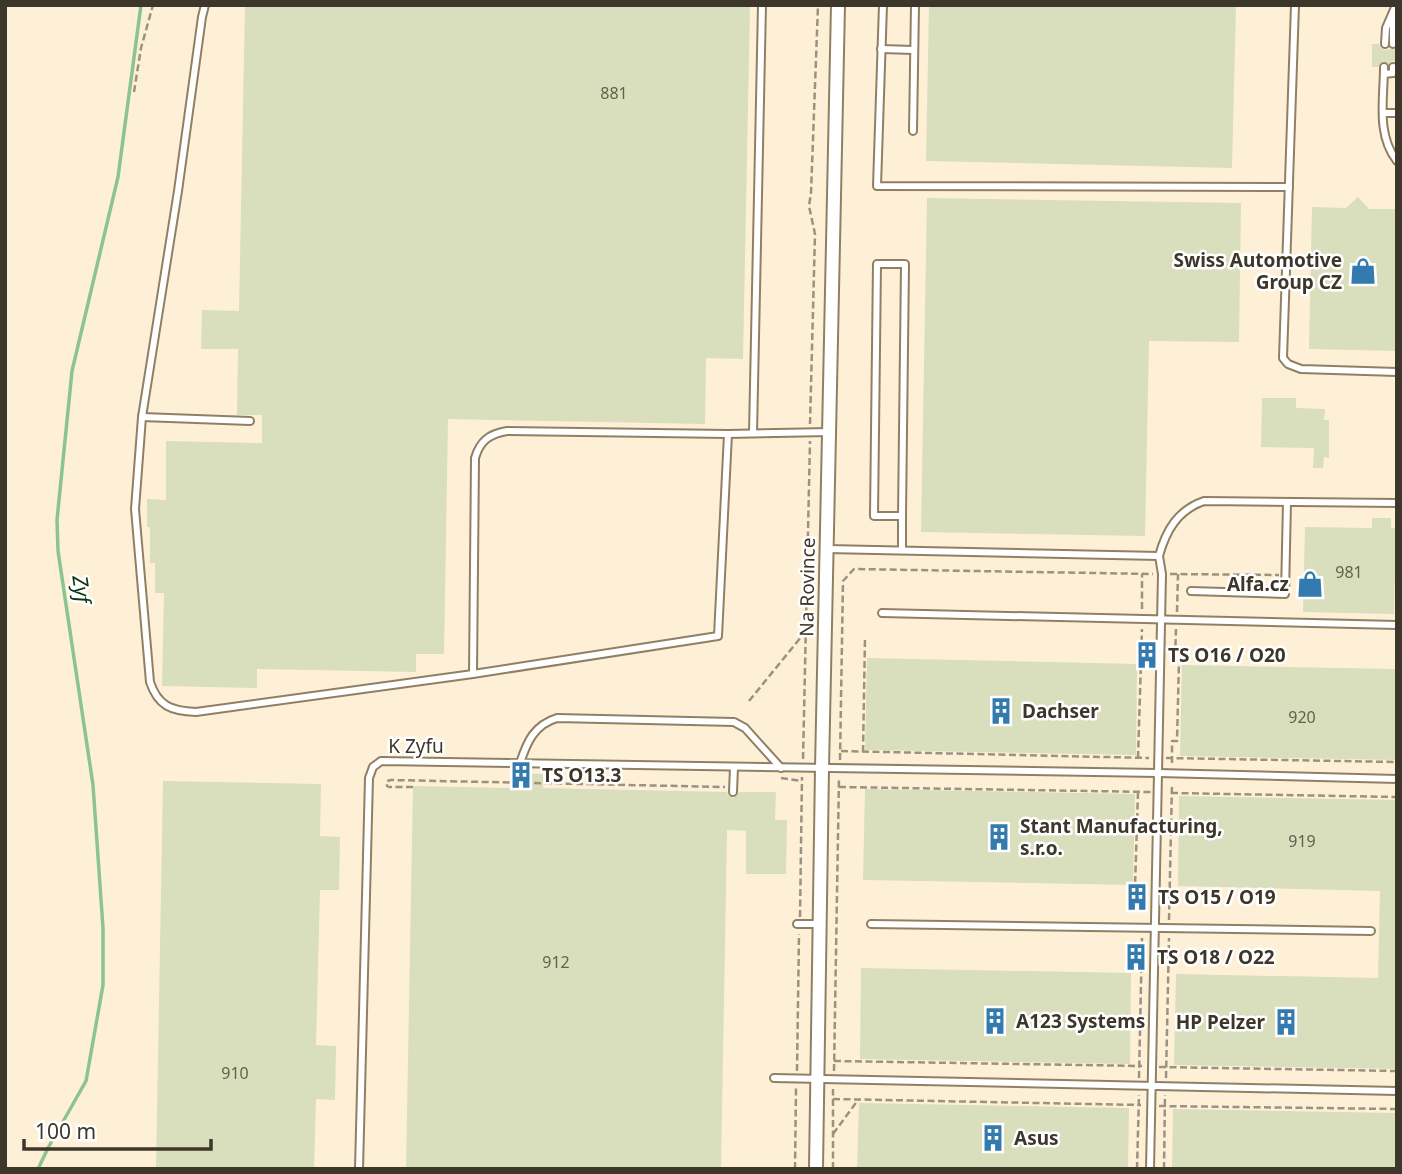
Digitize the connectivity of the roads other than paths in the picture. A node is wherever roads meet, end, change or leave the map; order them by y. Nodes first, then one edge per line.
1 (205, 5) edge
2 (762, 5) edge
3 (838, 5) edge
4 (883, 5) edge
5 (915, 5) edge
6 (1294, 5) edge
7 (1395, 9) edge
8 (1385, 44) dead end
9 (1393, 44) dead end
10 (881, 49) junction
11 (914, 50) junction
12 (1393, 67) dead end
13 (1383, 113) junction
14 (1397, 113) edge
15 (913, 131) dead end
16 (1397, 161) edge
17 (1289, 187) junction
18 (1397, 372) edge
19 (142, 416) junction
20 (250, 421) dead end
21 (830, 432) junction
22 (753, 433) junction
23 (728, 434) junction
24 (1287, 502) junction
25 (1397, 503) edge
26 (902, 516) junction
27 (827, 549) junction
28 (902, 550) junction
29 (1158, 556) junction
30 (1191, 591) dead end
31 (882, 613) dead end
32 (1161, 619) junction
33 (1397, 625) edge
34 (473, 674) junction
35 (520, 763) junction
36 (734, 767) junction
37 (781, 768) junction
38 (822, 768) junction
39 (1158, 773) junction
40 (1397, 779) edge
41 (733, 790) road end
42 (799, 924) road end
43 (820, 924) junction
44 (871, 925) dead end
45 (1155, 928) junction
46 (1371, 931) dead end
47 (774, 1078) dead end
48 (818, 1078) junction
49 (1152, 1086) junction
50 (1397, 1091) edge
51 (359, 1169) edge
52 (816, 1169) edge
53 (1150, 1169) edge

1 - 19 lane
2 - 22 lane
3 - 21 street, Na Rovince
4 - 10 lane
5 - 11 lane
6 - 17 lane
7 - 8 lane
7 - 9 lane
10 - 11 lane
10 - 17 lane
11 - 15 lane
12 - 13 lane
13 - 14 lane
13 - 16 lane
17 - 18 lane
19 - 20 lane
19 - 34 lane
21 - 22 lane
21 - 27 street, Na Rovince
22 - 23 lane
23 - 34 lane
23 - 34 lane
24 - 25 lane
24 - 29 lane
24 - 30 lane
26 - 26 lane
26 - 28 lane
27 - 28 lane
27 - 38 street, Na Rovince
28 - 29 lane
29 - 32 lane
31 - 32 lane
32 - 33 lane
32 - 39 lane
35 - 36 lane, K Zyfu
35 - 37 lane
35 - 51 lane, K Zyfu
36 - 37 lane, K Zyfu
36 - 41 lane
37 - 38 lane, K Zyfu
38 - 39 lane, K Zyfu
38 - 43 street, Na Rovince
39 - 40 lane, K Zyfu
39 - 45 lane
42 - 43 lane
43 - 48 street, Na Rovince
44 - 45 lane
45 - 46 lane
45 - 49 lane
47 - 48 lane
48 - 49 lane
48 - 52 street, Na Rovince
49 - 50 lane
49 - 53 lane

